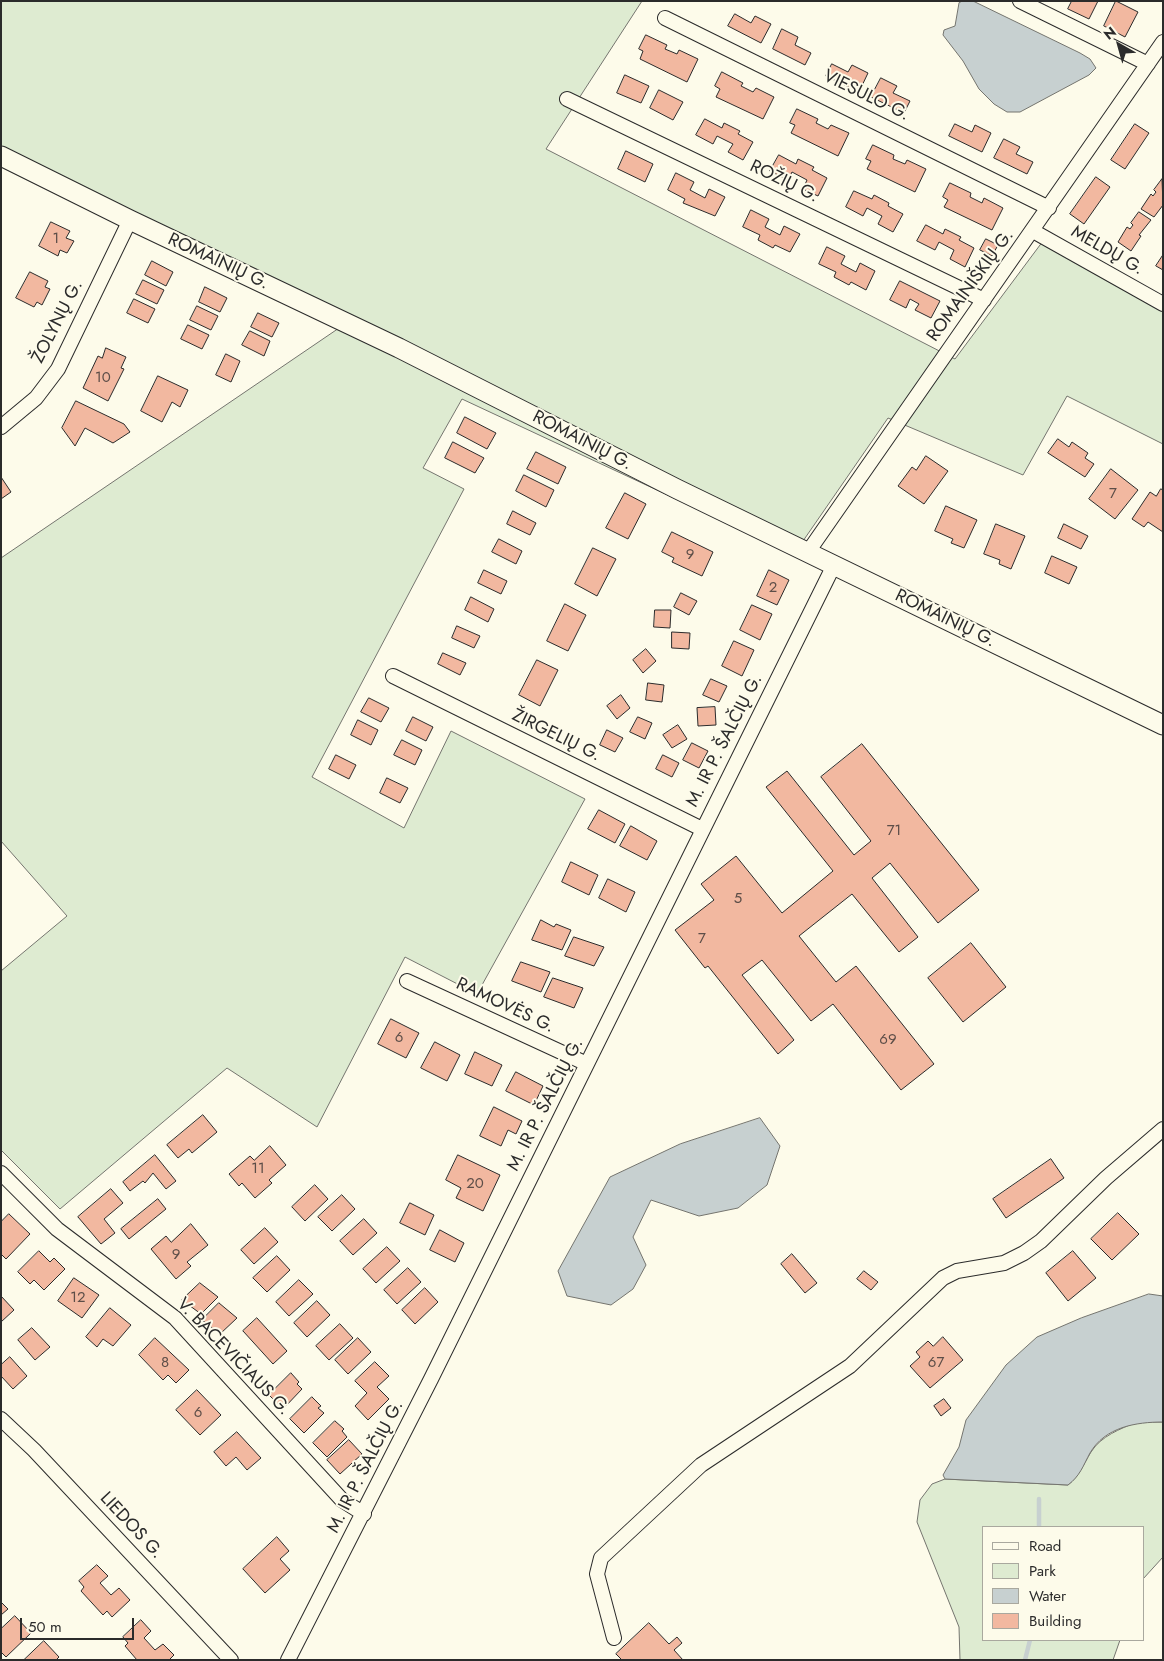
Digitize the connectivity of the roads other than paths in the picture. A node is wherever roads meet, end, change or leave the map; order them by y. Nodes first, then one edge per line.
1 (1020, 1) edge
2 (665, 18) dead end
3 (1163, 42) edge
4 (1148, 64) junction
5 (567, 99) dead end
6 (1, 156) edge
7 (1050, 208) junction
8 (130, 220) junction
9 (1033, 231) junction
10 (984, 300) junction
11 (1163, 304) edge
12 (1, 427) edge
13 (808, 552) junction
14 (834, 565) junction
15 (393, 676) dead end
16 (1163, 725) edge
17 (702, 829) junction
18 (407, 982) dead end
19 (587, 1064) junction
20 (1163, 1129) edge
21 (1, 1173) edge
22 (1, 1419) edge
23 (364, 1514) junction
24 (614, 1638) dead end
25 (231, 1660) edge
26 (288, 1660) edge

1 - 4 street
2 - 7 street, VIESULO G.
3 - 4 street, ROMAINIŠKIŲ G.
4 - 7 street, ROMAINIŠKIŲ G.
5 - 10 street, ROŽIŲ G.
6 - 8 main road, ROMAINIŲ G.
7 - 9 street, ROMAINIŠKIŲ G.
8 - 12 street, ŽOLYNŲ G.
8 - 13 main road, ROMAINIŲ G.
9 - 10 street, ROMAINIŠKIŲ G.
9 - 11 street, MELDŲ G.
10 - 13 street, ROMAINIŠKIŲ G.
13 - 14 main road, ROMAINIŲ G.
14 - 16 main road, ROMAINIŲ G.
14 - 17 street, M. IR P. ŠALČIŲ G.
15 - 17 street, ŽIRGELIŲ G.
17 - 19 street, M. IR P. ŠALČIŲ G.
18 - 19 street, RAMOVĖS G.
19 - 23 street, M. IR P. ŠALČIŲ G.
20 - 24 street
21 - 23 street, V. BACEVIČIAUS G.
22 - 25 street, LIEDOS G.
23 - 26 street, M. IR P. ŠALČIŲ G.

